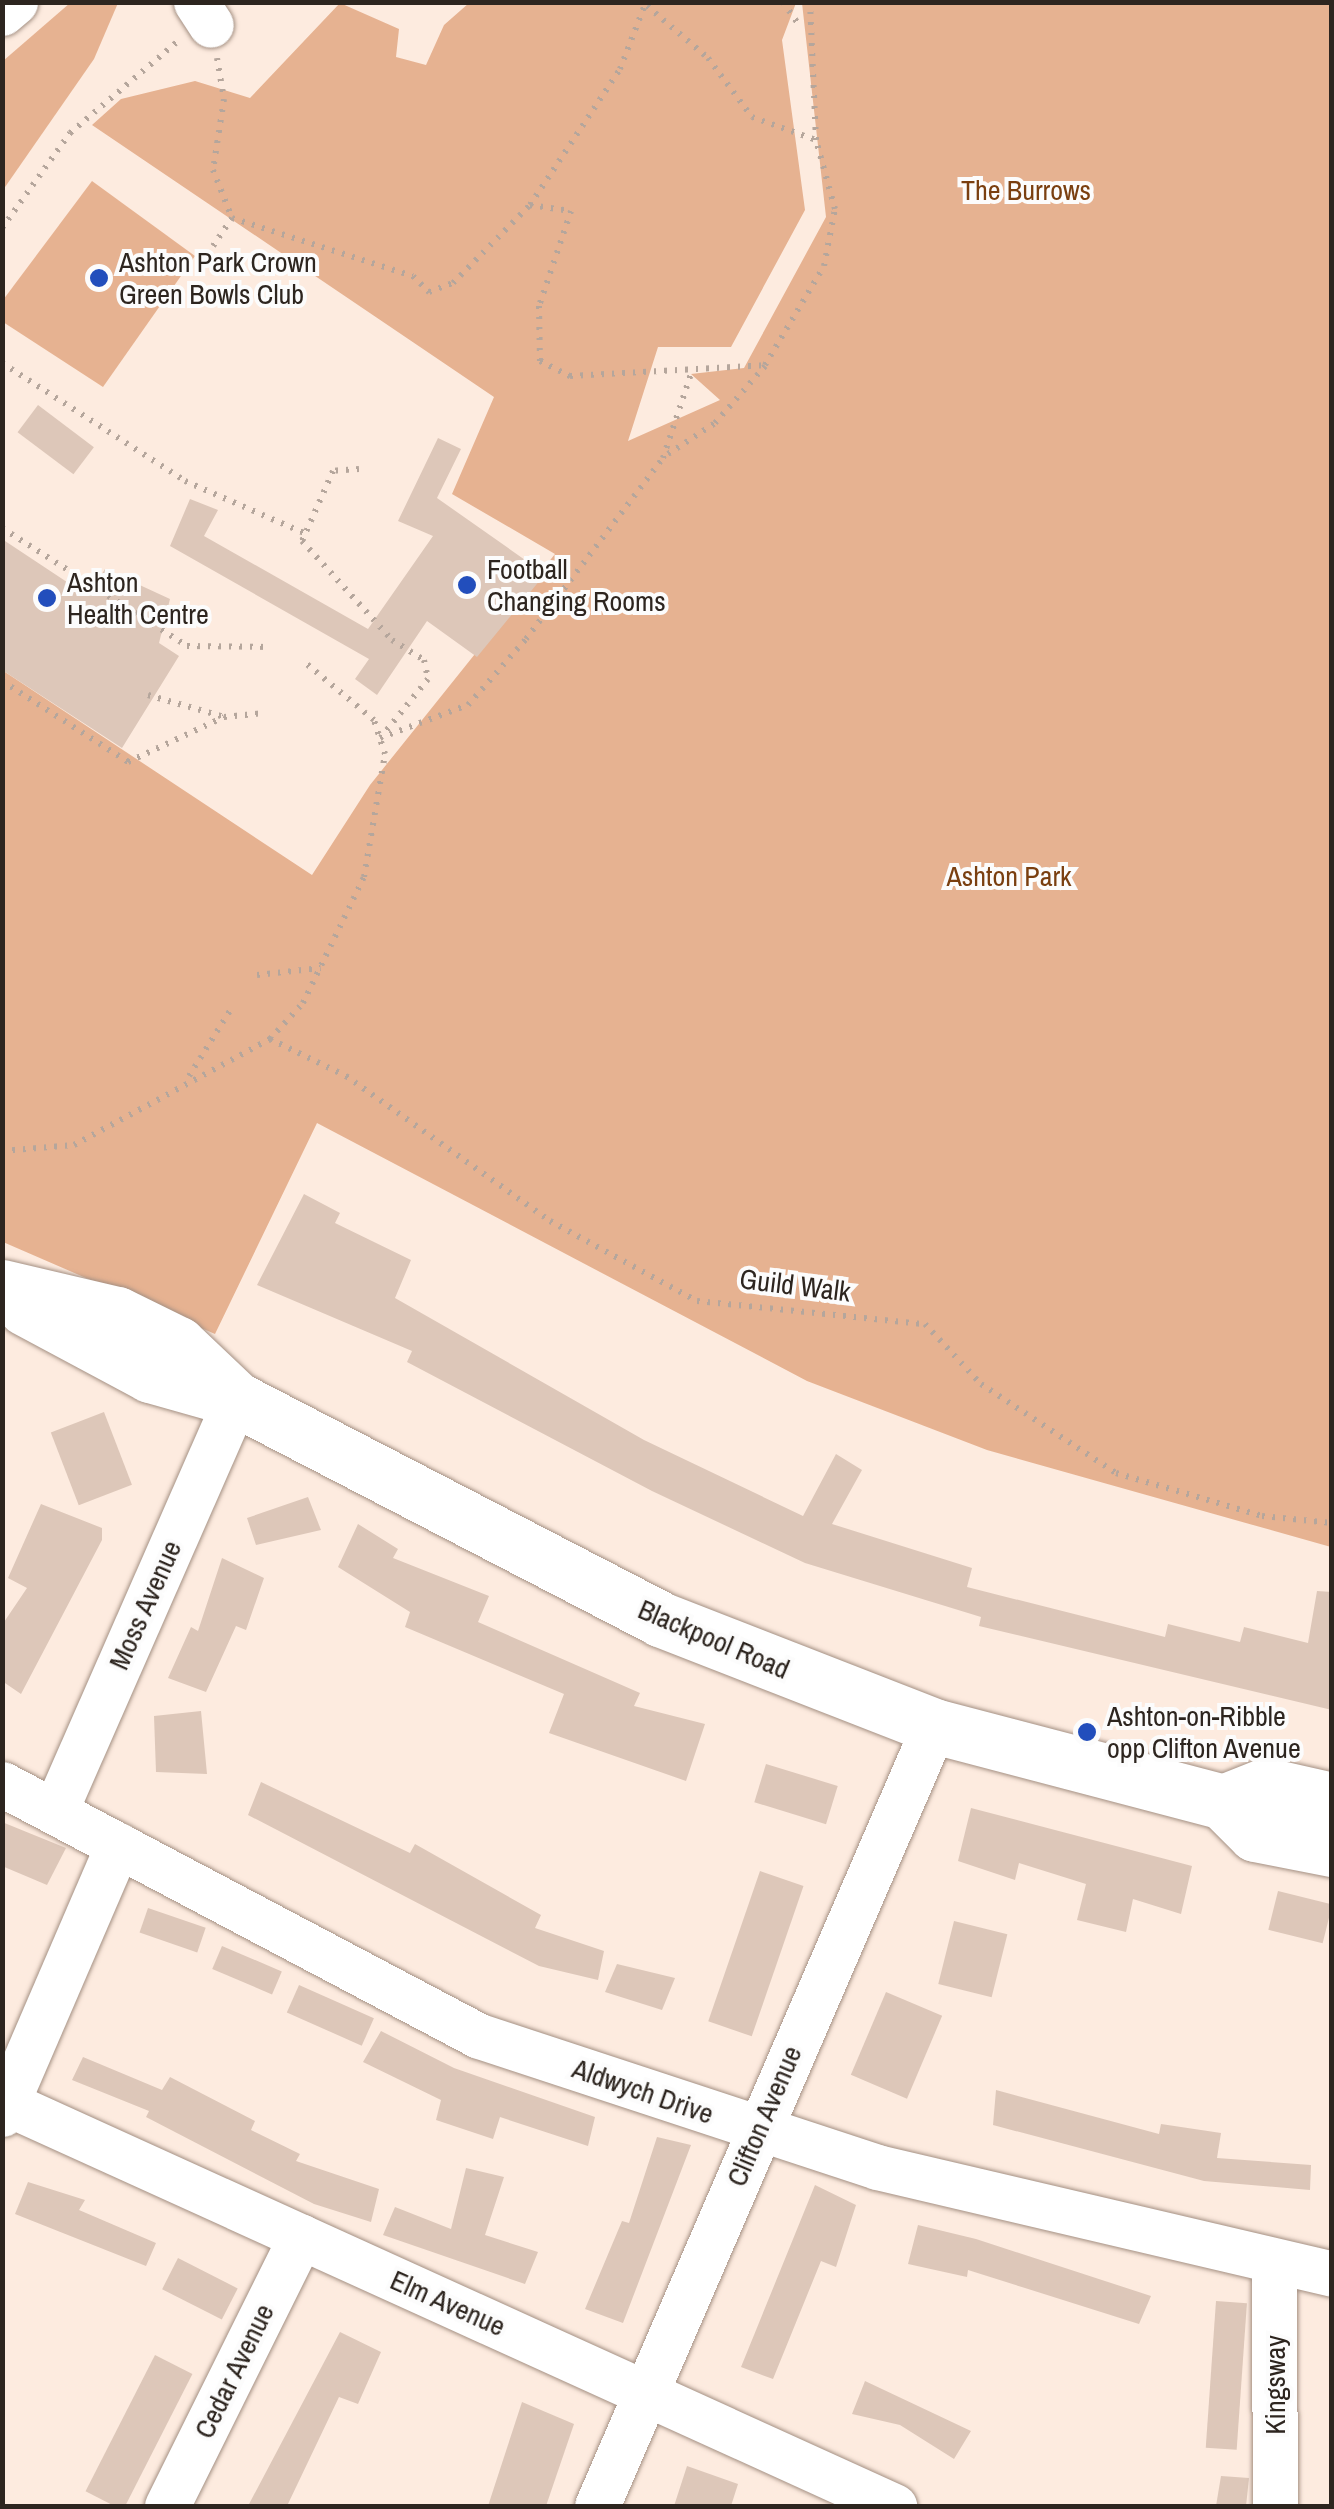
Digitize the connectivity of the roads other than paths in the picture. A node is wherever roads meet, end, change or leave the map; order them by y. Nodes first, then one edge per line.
1 (15, 2) edge
2 (2, 13) edge
3 (2, 1290) edge
4 (236, 1399) junction
5 (934, 1726) junction
6 (2, 1784) edge
7 (1332, 1800) edge
8 (1223, 1802) junction
9 (55, 1811) junction
10 (118, 1845) junction
11 (1332, 1849) edge
12 (4, 2106) edge
13 (758, 2130) junction
14 (301, 2236) junction
15 (1274, 2264) junction
16 (1332, 2274) edge
17 (646, 2393) junction
18 (167, 2506) edge
19 (598, 2506) edge
20 (894, 2506) edge
21 (1275, 2506) edge

1 - 2 street
3 - 4 highway, Blackpool Road
4 - 5 highway, Blackpool Road
4 - 9 street, Moss Avenue
5 - 8 highway, Blackpool Road
5 - 13 street, Clifton Avenue
6 - 9 street, Aldwych Drive
7 - 8 highway
8 - 11 highway, Blackpool Road
9 - 10 street, Aldwych Drive
10 - 12 street
10 - 13 street, Aldwych Drive
12 - 14 street, Elm Avenue
13 - 15 street, Aldwych Drive
13 - 17 street, Clifton Avenue
14 - 17 street, Elm Avenue
14 - 18 street, Cedar Avenue
15 - 16 street, Aldwych Drive
15 - 21 street, Kingsway
17 - 19 street, Clifton Avenue
17 - 20 street, Elm Avenue

